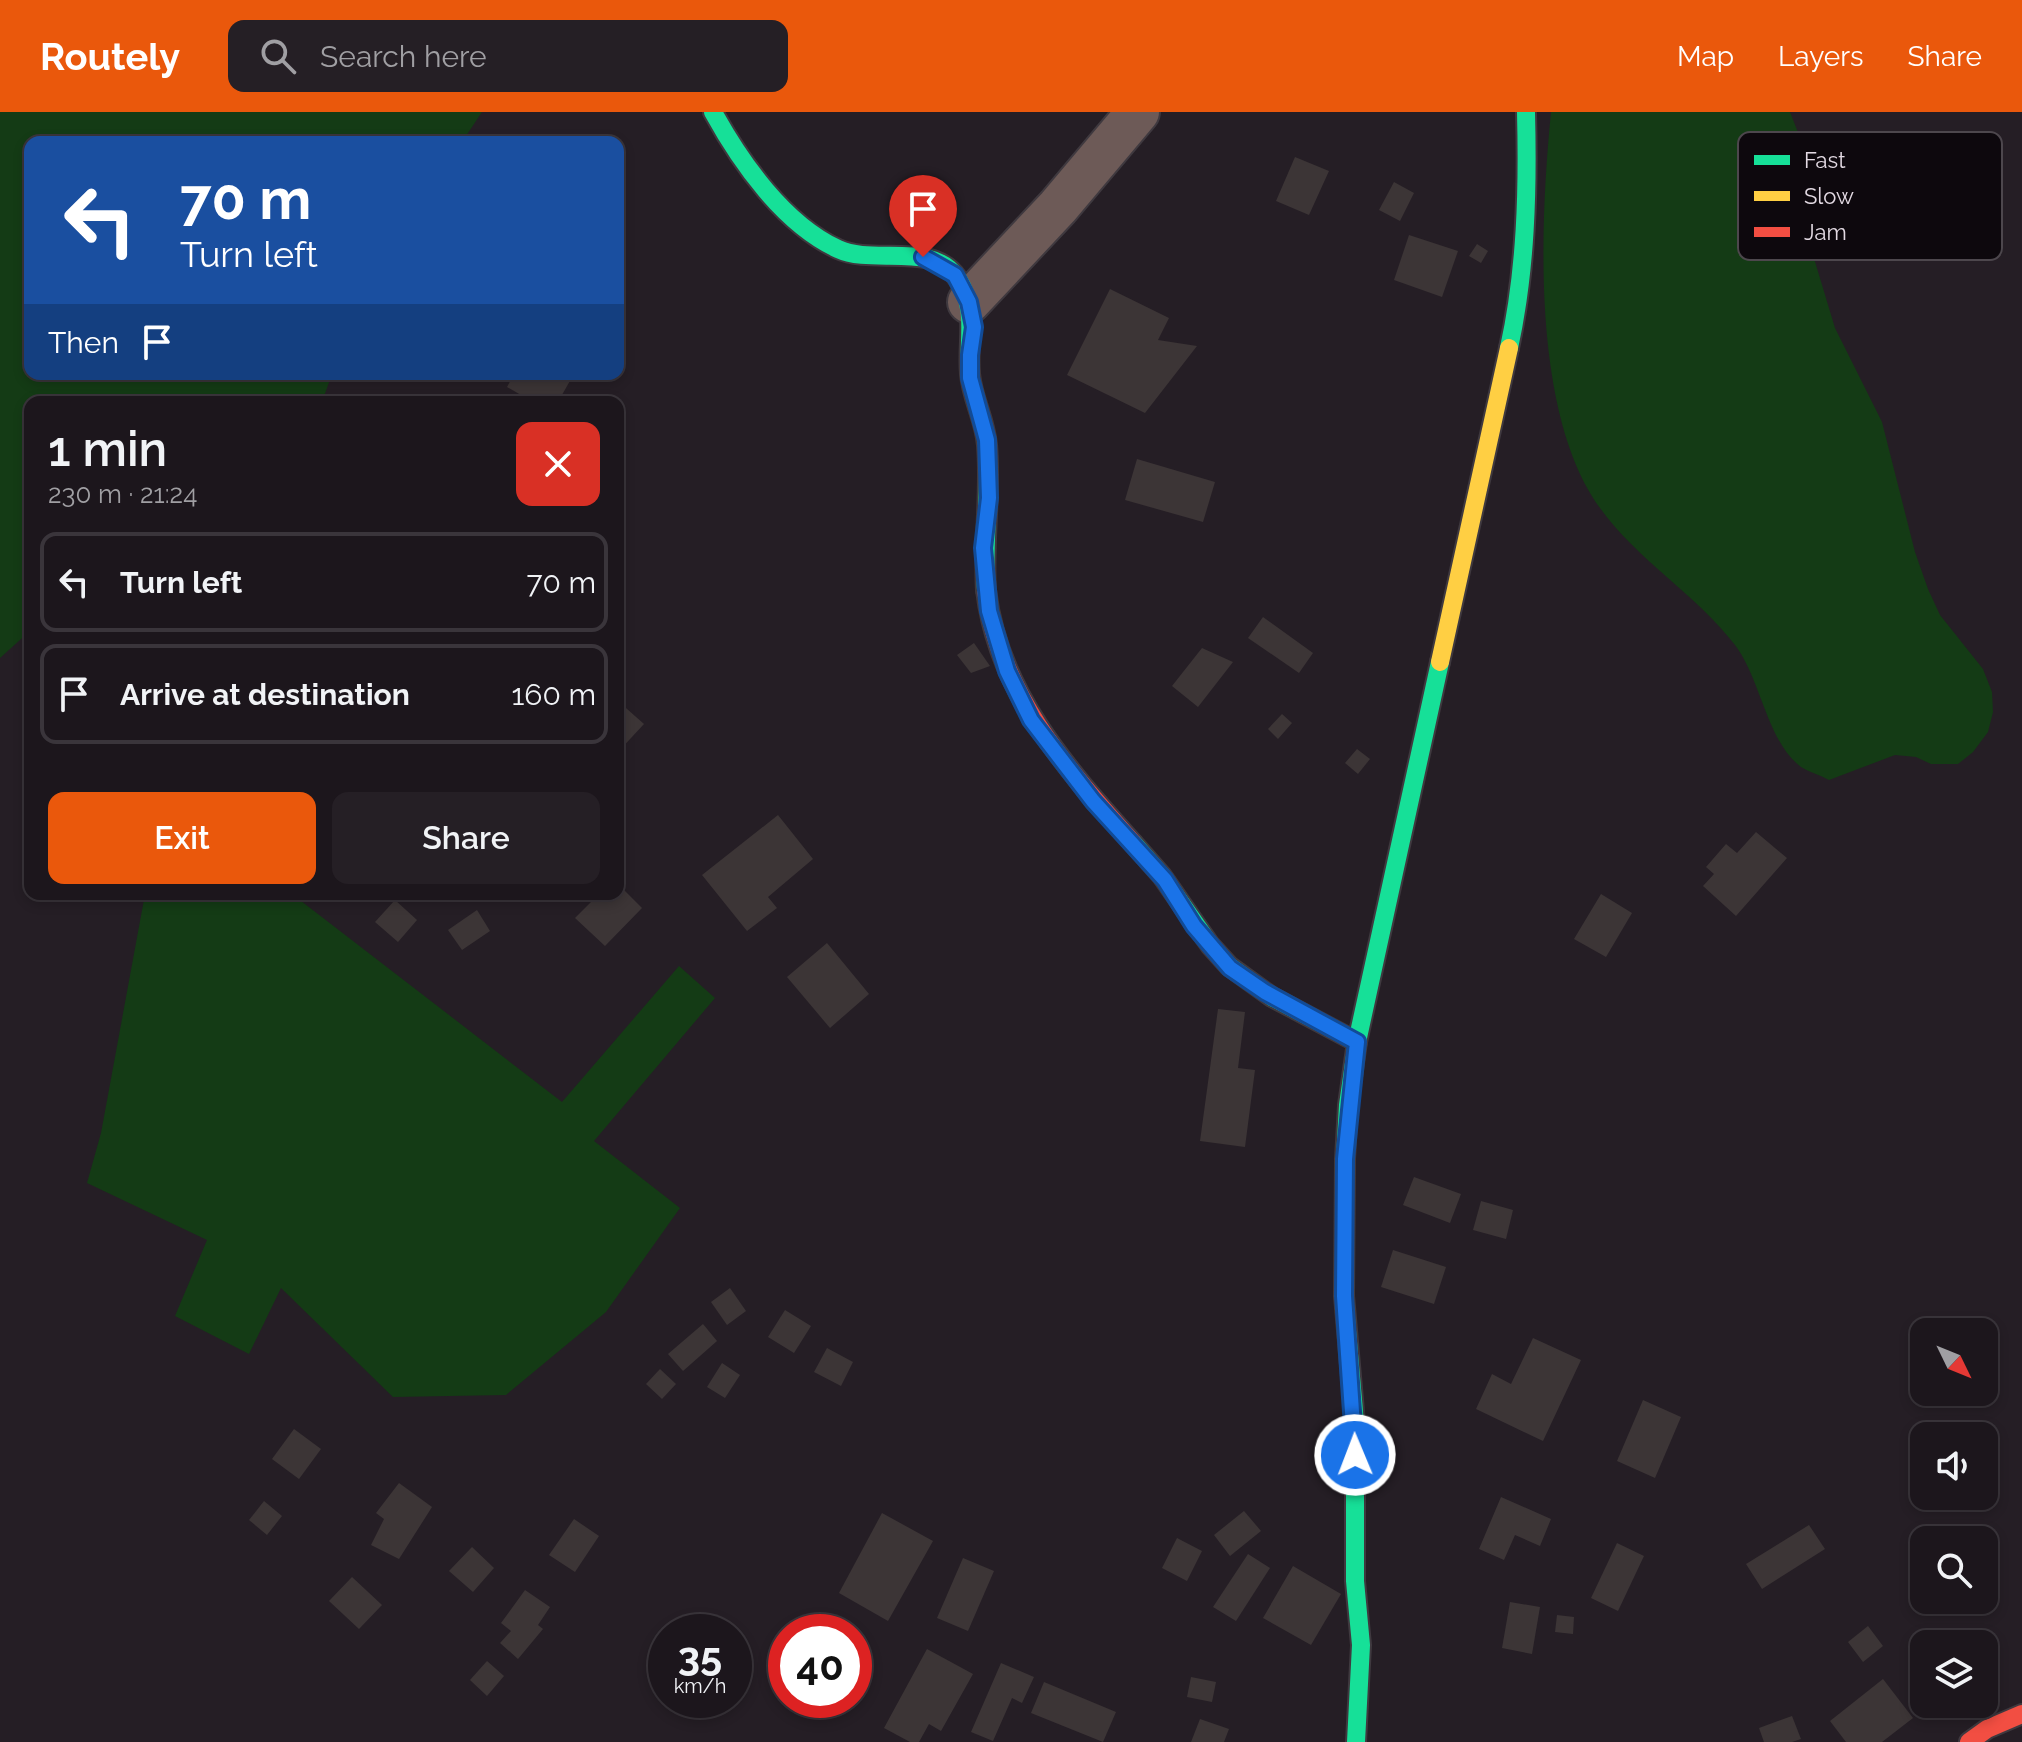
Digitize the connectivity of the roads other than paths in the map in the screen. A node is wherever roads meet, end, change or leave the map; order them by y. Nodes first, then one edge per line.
1 (713, 112) edge
2 (1138, 112) edge
3 (1526, 112) edge
4 (969, 302) junction
5 (1357, 1042) junction
6 (2022, 1714) edge
7 (1356, 1742) edge
8 (1969, 1742) edge

1 - 4 street
2 - 4 street
3 - 5 street
4 - 5 street
5 - 7 street
6 - 8 street

